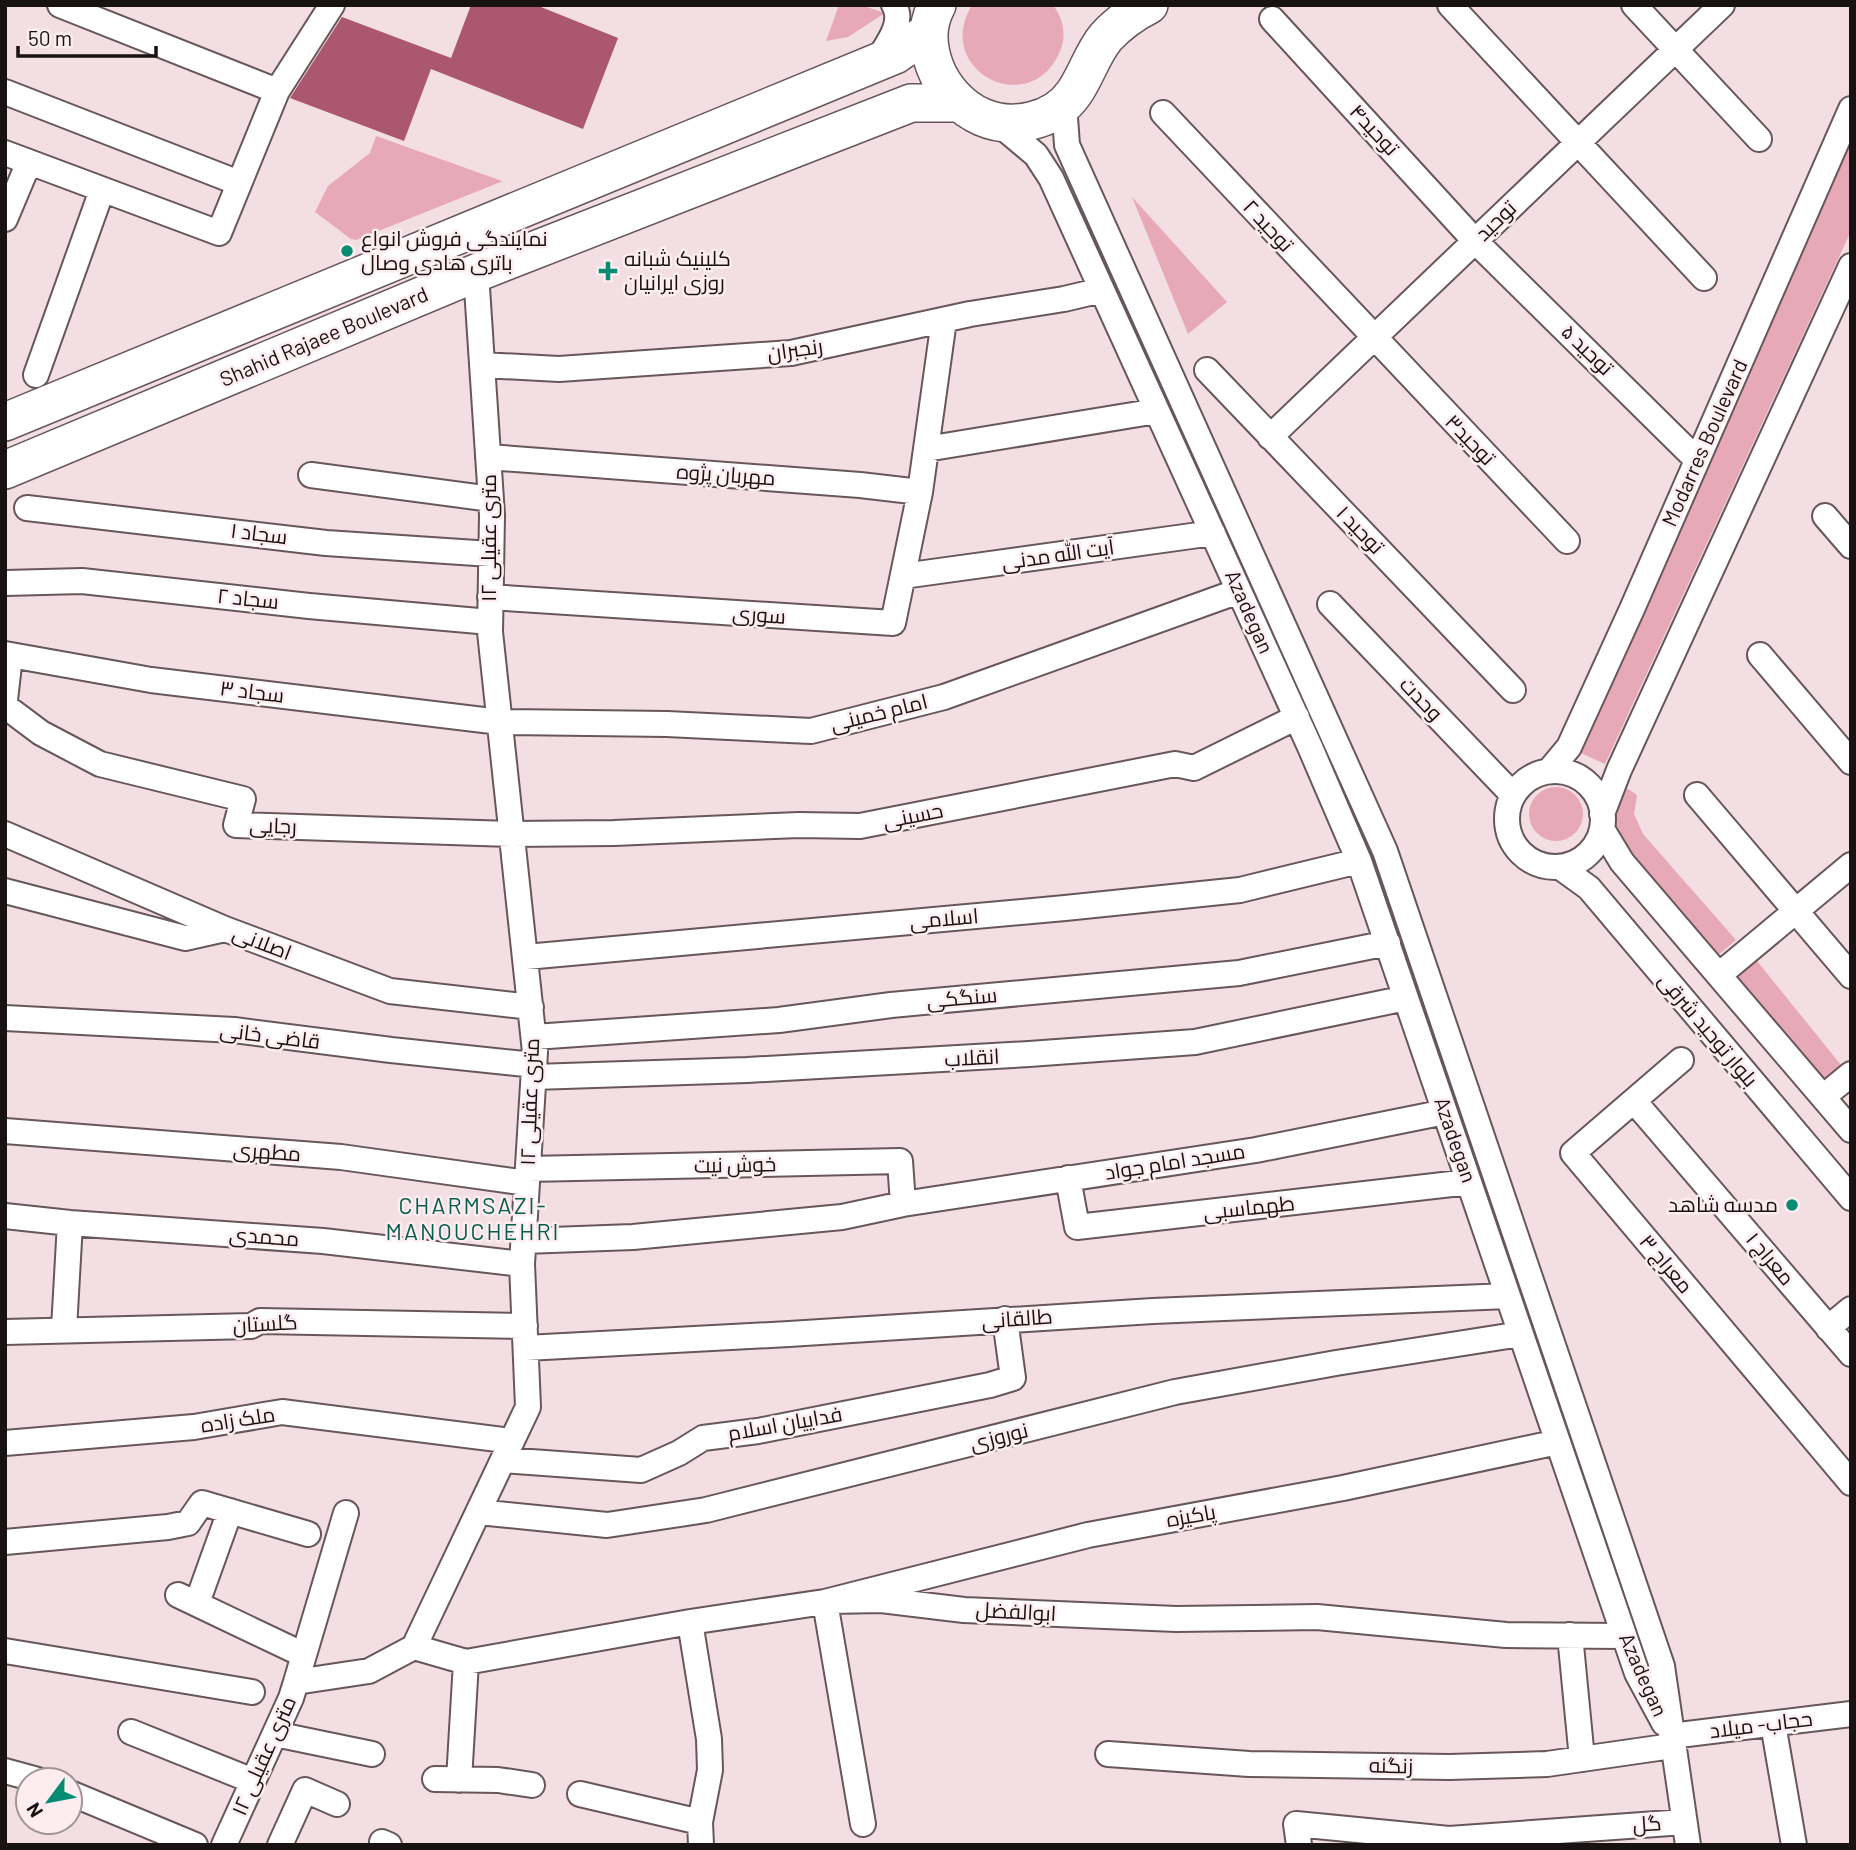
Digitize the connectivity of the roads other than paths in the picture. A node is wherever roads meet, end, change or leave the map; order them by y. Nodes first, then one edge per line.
1 (60, 5) edge
2 (894, 5) edge
3 (1149, 5) edge
4 (1450, 5) edge
5 (1633, 5) edge
6 (1722, 5) edge
7 (330, 6) edge
8 (932, 18) edge
9 (1272, 19) dead end
10 (1675, 50) junction
11 (886, 60) junction
12 (277, 91) junction
13 (5, 92) edge
14 (911, 103) junction
15 (959, 103) junction
16 (1064, 104) junction
17 (1851, 110) edge
18 (1163, 113) dead end
19 (998, 123) junction
20 (1759, 139) dead end
21 (1577, 144) junction
22 (5, 153) edge
23 (29, 162) junction
24 (239, 183) junction
25 (102, 190) junction
26 (5, 219) edge
27 (1475, 241) junction
28 (1851, 266) edge
29 (476, 273) junction
30 (1704, 278) dead end
31 (1102, 290) junction
32 (944, 320) junction
33 (1373, 338) junction
34 (482, 365) junction
35 (1207, 370) dead end
36 (36, 375) dead end
37 (1157, 411) junction
38 (5, 422) edge
39 (1270, 437) junction
40 (926, 449) junction
41 (488, 457) junction
42 (1697, 460) junction
43 (5, 470) edge
44 (311, 475) dead end
45 (920, 492) junction
46 (491, 499) junction
47 (27, 508) dead end
48 (1825, 516) dead end
49 (1213, 533) junction
50 (1567, 541) dead end
51 (1851, 546) edge
52 (491, 554) junction
53 (903, 576) junction
54 (5, 583) edge
55 (1239, 591) junction
56 (490, 597) junction
57 (1330, 604) dead end
58 (490, 622) junction
59 (8, 655) edge
60 (1760, 655) dead end
61 (1513, 690) dead end
62 (7, 713) edge
63 (1297, 717) junction
64 (500, 722) junction
65 (1334, 737) junction
66 (1310, 747) junction
67 (1851, 762) edge
68 (1549, 771) junction
69 (1513, 795) junction
70 (1697, 795) dead end
71 (1602, 821) junction
72 (5, 834) edge
73 (512, 834) junction
74 (1359, 861) junction
75 (1851, 865) edge
76 (1560, 867) junction
77 (5, 891) edge
78 (1795, 911) junction
79 (225, 929) junction
80 (1388, 943) junction
81 (526, 957) junction
82 (1719, 975) junction
83 (1851, 976) edge
84 (1406, 998) junction
85 (531, 1007) junction
86 (5, 1017) edge
87 (534, 1037) junction
88 (534, 1071) junction
89 (1851, 1074) edge
90 (1823, 1097) junction
91 (1634, 1101) junction
92 (1446, 1112) junction
93 (1851, 1130) edge
94 (5, 1131) edge
95 (1573, 1153) junction
96 (528, 1177) junction
97 (1068, 1178) junction
98 (1469, 1182) junction
99 (1851, 1198) edge
100 (903, 1204) junction
101 (5, 1216) edge
102 (70, 1223) junction
103 (523, 1252) junction
104 (1508, 1296) junction
105 (1851, 1309) edge
106 (1005, 1319) junction
107 (1829, 1328) junction
108 (64, 1329) junction
109 (5, 1332) edge
110 (1521, 1334) junction
111 (525, 1337) junction
112 (1851, 1354) edge
113 (1558, 1442) junction
114 (5, 1443) edge
115 (507, 1450) junction
116 (1851, 1483) edge
117 (230, 1511) junction
118 (478, 1512) junction
119 (346, 1513) dead end
120 (308, 1534) dead end
121 (5, 1542) edge
122 (825, 1602) junction
123 (690, 1622) junction
124 (1570, 1635) junction
125 (1624, 1636) junction
126 (414, 1647) junction
127 (5, 1651) edge
128 (304, 1655) junction
129 (466, 1662) junction
130 (296, 1682) junction
131 (252, 1692) dead end
132 (1851, 1714) edge
133 (1773, 1724) junction
134 (131, 1732) dead end
135 (275, 1734) junction
136 (1672, 1741) junction
137 (372, 1754) dead end
138 (1108, 1754) dead end
139 (1582, 1759) junction
140 (253, 1782) junction
141 (532, 1785) dead end
142 (580, 1794) dead end
143 (84, 1799) edge
144 (337, 1804) dead end
145 (863, 1824) dead end
146 (700, 1833) edge
147 (1686, 1833) edge
148 (195, 1845) edge
149 (224, 1845) edge
150 (280, 1845) edge
151 (1299, 1845) edge
152 (1794, 1845) edge

1 - 12 street
2 - 11 street
3 - 16 highway
4 - 21 street
5 - 10 street
6 - 10 street, توحید
7 - 12 street
8 - 11 highway, Shahid Rajaee Boulevard
8 - 15 highway
9 - 27 street, توحید۴
10 - 20 street
10 - 21 street, توحید
11 - 14 highway
11 - 38 highway, Shahid Rajaee Boulevard
12 - 24 street
13 - 24 street
14 - 15 highway, Shahid Rajaee Boulevard
14 - 29 highway, Shahid Rajaee Boulevard
15 - 19 highway
16 - 19 highway
16 - 65 street, Azadegan
17 - 42 street, Modarres Boulevard
18 - 33 street, توحید ۲
19 - 31 street, Azadegan
21 - 27 street, توحید
21 - 30 street
22 - 23 street
23 - 25 street
23 - 26 street
24 - 25 street
25 - 36 street
27 - 33 street, توحید
27 - 42 street, توحید ۵
28 - 71 street
29 - 34 street, ۱۲ متری عقیلی
29 - 43 highway, Shahid Rajaee Boulevard
31 - 32 street, رنجبران
31 - 37 street, Azadegan
32 - 34 street, رنجبران
32 - 40 street
33 - 39 street, توحید
33 - 50 street, توحید۳
34 - 41 street, ۱۲ متری عقیلی
35 - 39 street, توحید ۱
37 - 40 street
37 - 49 street, Azadegan
39 - 61 street, توحید ۱
40 - 45 street
41 - 45 street, مهربان پژوه
41 - 46 street, ۱۲ متری عقیلی
42 - 68 street, Modarres Boulevard
44 - 46 street
45 - 53 street, سوری
46 - 52 street, ۱۲ متری عقیلی
47 - 52 street, سجاد ۱
48 - 51 street
49 - 53 street, آیت الله مدنی
49 - 55 street, Azadegan
52 - 56 street, ۱۲ متری عقیلی
53 - 56 street, سوری
54 - 58 street, سجاد ۲
55 - 63 street, Azadegan
55 - 64 street, امام خمینی
56 - 58 street, ۱۲ متری عقیلی
57 - 69 street, وحدت
58 - 64 street, ۱۲ متری عقیلی
59 - 62 street, رجایی
59 - 64 street, سجاد ۳
60 - 67 street
62 - 73 street, رجایی
63 - 66 street, Azadegan
63 - 73 street, حسینی
64 - 73 street, ۱۲ متری عقیلی
65 - 66 street
65 - 136 street, Azadegan
66 - 74 street, Azadegan
68 - 69 street
68 - 71 street
69 - 76 street
70 - 78 street
71 - 76 street
71 - 82 street, بلوار توحید شرقی
72 - 79 street, اصلانی
73 - 81 street, ۱۲ متری عقیلی
74 - 80 street, Azadegan
74 - 81 street, اسلامی
75 - 78 street
76 - 99 street, بلوار توحید شرقی
77 - 79 street
78 - 82 street
78 - 83 street
79 - 85 street, اصلانی
80 - 84 street, Azadegan
80 - 87 street, سنگکی
81 - 85 street, ۱۲ متری عقیلی
82 - 90 street, بلوار توحید شرقی
84 - 88 street, انقلاب
84 - 92 street, Azadegan
85 - 87 street, ۱۲ متری عقیلی
86 - 88 street, قاضی خانی
87 - 88 street, ۱۲ متری عقیلی
88 - 96 street, ۱۲ متری عقیلی
89 - 90 street
90 - 93 street, بلوار توحید شرقی
91 - 95 street
91 - 95 street
91 - 107 street, معراج ۱
92 - 97 street, مسجد امام جواد
92 - 98 street, Azadegan
94 - 96 street, مطهری
95 - 116 street, معراج ۳
96 - 100 street, خوش نیت
96 - 103 street, ۱۲ متری عقیلی
97 - 98 street, طهماسبی
97 - 100 street, مسجد امام جواد
98 - 104 street, Azadegan
100 - 103 street, محمدی
101 - 102 street, محمدی
102 - 103 street, محمدی
102 - 108 street
103 - 111 street, ۱۲ متری عقیلی
104 - 106 street, طالقانی
104 - 110 street, Azadegan
105 - 107 street
106 - 111 street, طالقانی
106 - 115 street, فداییان اسلام
107 - 112 street, معراج ۱
108 - 109 street, گلستان
108 - 111 street, گلستان
110 - 113 street, Azadegan
110 - 118 street, نوروزی
111 - 115 street, ۱۲ متری عقیلی
113 - 122 street, پاکیزه
113 - 125 street, Azadegan
114 - 115 street, ملک زاده
115 - 118 street, ۱۲ متری عقیلی
117 - 120 street
117 - 121 street
117 - 128 street
118 - 126 street, ۱۲ متری عقیلی
119 - 128 street
122 - 123 street, ابوالفضل
122 - 124 street, ابوالفضل
122 - 145 street
123 - 129 street, ابوالفضل
123 - 146 street
124 - 125 street, ابوالفضل
124 - 139 street
125 - 136 street, Azadegan
126 - 129 street, ابوالفضل
126 - 130 street, ۱۲ متری عقیلی
127 - 131 street
128 - 130 street
129 - 141 street
130 - 135 street, ۱۲ متری عقیلی
132 - 133 street, حجاب- میلاد
133 - 136 street, حجاب- میلاد
133 - 152 street
134 - 140 street
135 - 137 street
135 - 140 street, ۱۲ متری عقیلی
136 - 139 street, زنگنه
136 - 147 street
138 - 139 street, زنگنه
140 - 149 street, ۱۲ متری عقیلی
142 - 146 street
143 - 148 street
144 - 150 street
147 - 151 street, گل

